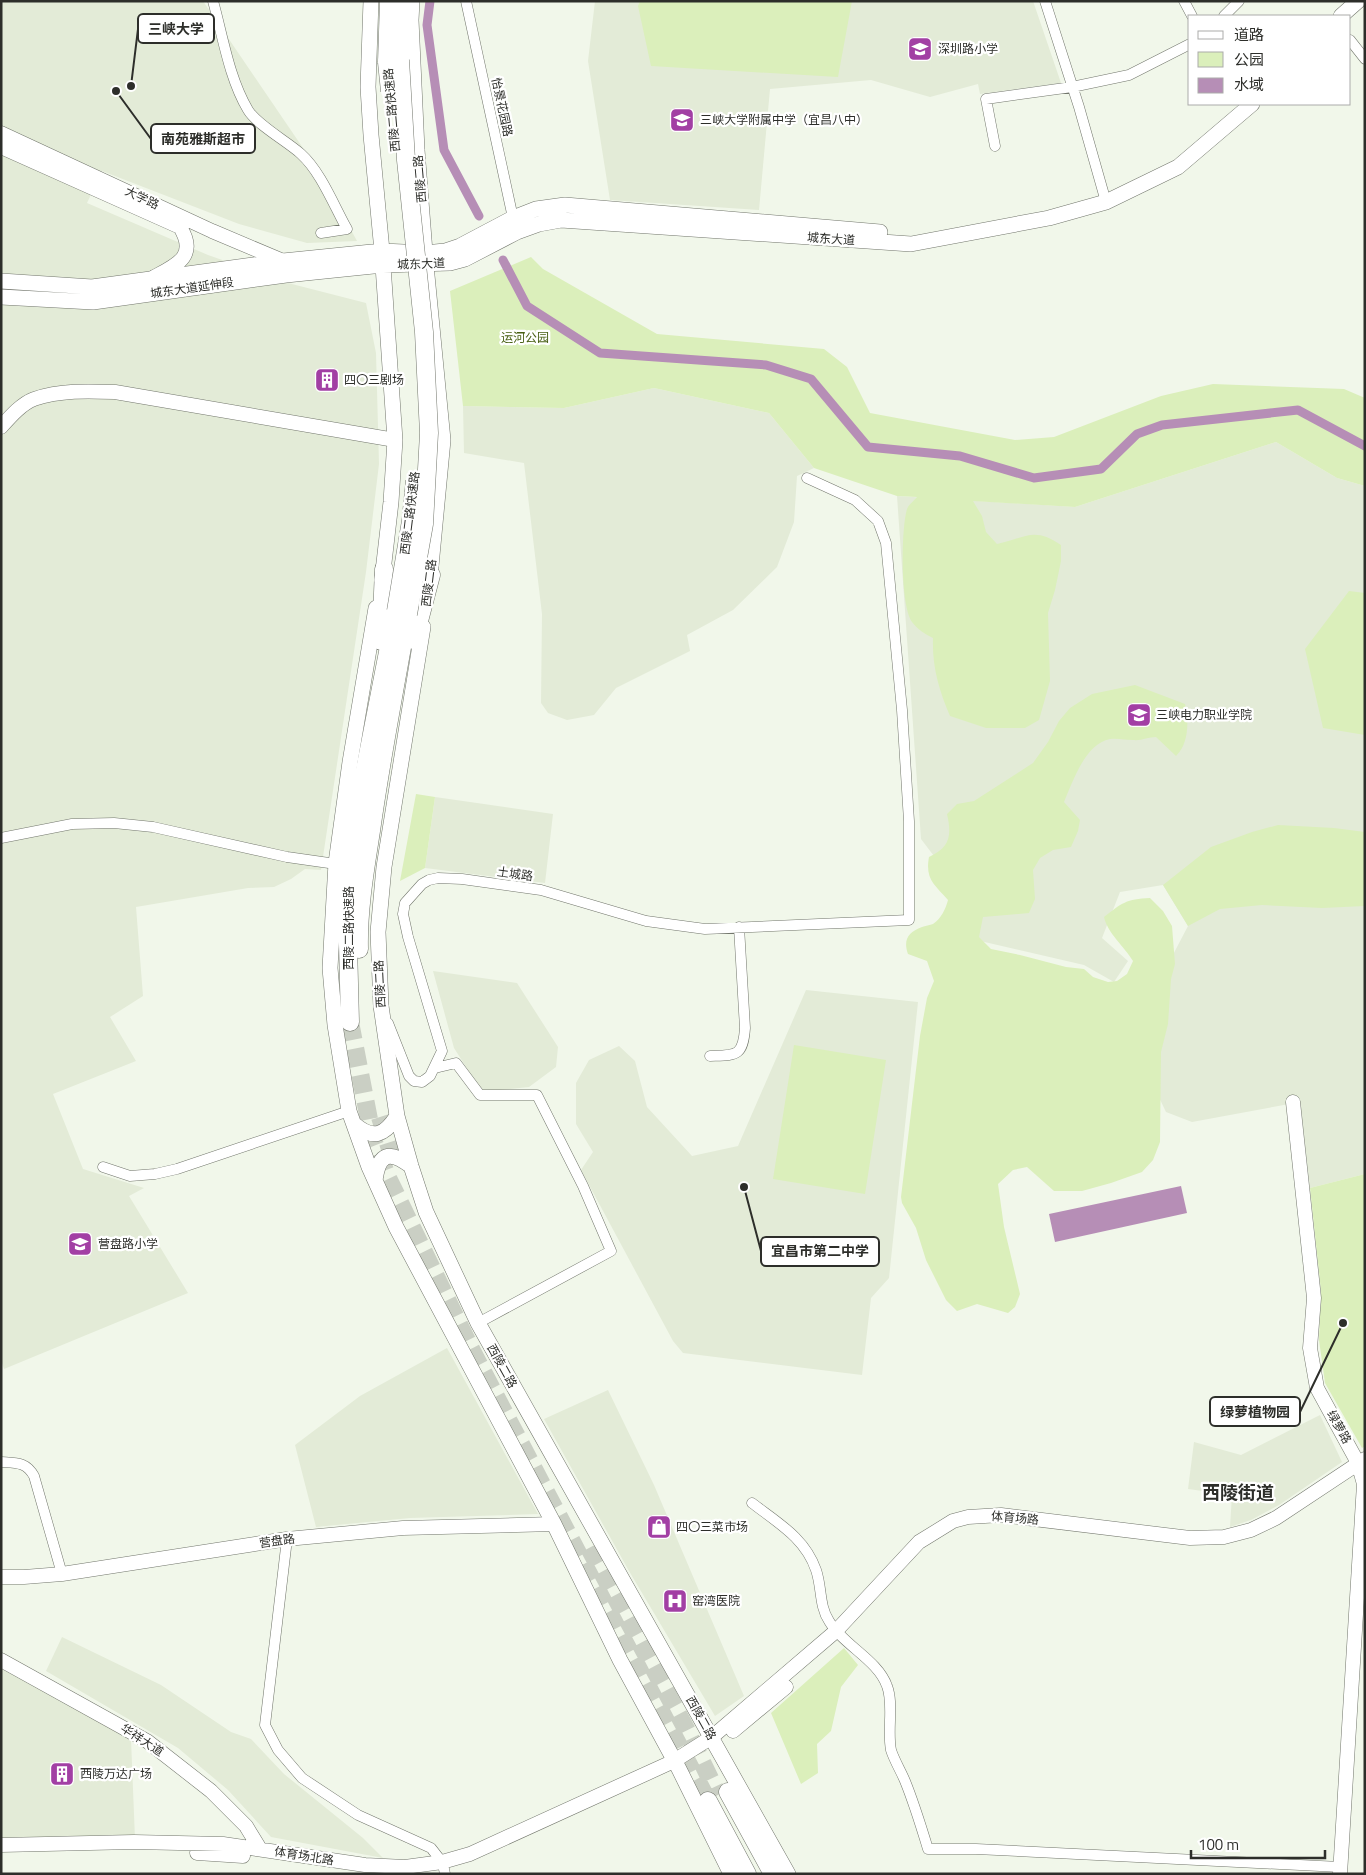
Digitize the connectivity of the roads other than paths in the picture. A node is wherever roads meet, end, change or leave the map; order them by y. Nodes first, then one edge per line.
1 (213, 1) edge
2 (371, 1) edge
3 (389, 1) edge
4 (402, 1) edge
5 (412, 1) edge
6 (466, 1) edge
7 (1046, 1) edge
8 (1184, 1) edge
9 (1239, 1) edge
10 (1358, 1) edge
11 (1365, 8) edge
12 (1191, 15) edge
13 (1225, 15) edge
14 (1342, 15) edge
15 (1351, 19) edge
16 (1351, 41) edge
17 (1188, 45) edge
18 (1365, 59) edge
19 (394, 61) junction
20 (1072, 87) junction
21 (1237, 105) edge
22 (1251, 105) edge
23 (1, 134) edge
24 (995, 146) dead end
25 (1, 147) edge
26 (1105, 198) junction
27 (512, 218) junction
28 (321, 234) dead end
29 (383, 258) junction
30 (426, 259) junction
31 (283, 261) junction
32 (151, 278) junction
33 (1, 281) edge
34 (1, 297) edge
35 (1, 427) edge
36 (395, 440) junction
37 (807, 478) dead end
38 (384, 569) junction
39 (431, 575) junction
40 (402, 613) junction
41 (375, 716) junction
42 (375, 798) junction
43 (1, 838) edge
44 (336, 864) junction
45 (739, 927) junction
46 (381, 1006) junction
47 (710, 1056) dead end
48 (435, 1068) junction
49 (1293, 1102) dead end
50 (397, 1116) junction
51 (351, 1117) junction
52 (411, 1166) junction
53 (103, 1167) dead end
54 (375, 1180) junction
55 (478, 1323) junction
56 (1, 1462) edge
57 (1362, 1465) edge
58 (752, 1503) dead end
59 (554, 1524) junction
60 (1363, 1537) edge
61 (288, 1539) junction
62 (62, 1574) junction
63 (1, 1577) edge
64 (839, 1634) junction
65 (1, 1660) edge
66 (714, 1741) junction
67 (677, 1765) junction
68 (719, 1797) junction
69 (1, 1845) edge
70 (260, 1849) junction
71 (1, 1854) edge
72 (444, 1868) edge
73 (1340, 1870) edge
74 (392, 1874) edge
75 (412, 1874) edge
76 (731, 1874) edge
77 (747, 1874) edge
78 (761, 1874) edge
79 (773, 1874) edge
80 (788, 1874) edge

1 - 28 street
2 - 29 main road
3 - 19 highway, 西陵二路快速路
4 - 19 highway, 西陵二路快速路
5 - 30 main road, 西陵二路
6 - 27 street, 怡景花园路
7 - 20 street
8 - 12 street
9 - 13 street
10 - 14 main road
11 - 15 main road
16 - 18 street
17 - 20 street
19 - 40 highway, 西陵二路快速路, bridge
20 - 24 street
20 - 26 street
21 - 26 main road, 城东大道
22 - 26 main road, 城东大道
23 - 31 main road, 大学路
25 - 32 main road, 大学路
26 - 27 main road, 城东大道
26 - 30 main road, 城东大道
27 - 30 main road, 城东大道
29 - 30 main road, 城东大道
29 - 31 main road, 城东大道延伸段
29 - 34 main road, 城东大道延伸段
29 - 36 main road
30 - 39 main road, 西陵二路
31 - 32 main road, 城东大道延伸段
32 - 33 main road, 城东大道延伸段
35 - 36 main road
36 - 38 main road
37 - 45 street, 土城路
38 - 41 highway
38 - 44 main road
39 - 42 highway
39 - 46 main road, 西陵二路
40 - 41 highway, 西陵二路快速路
40 - 42 highway, 西陵二路快速路
41 - 42 highway, 西陵二路快速路
43 - 44 street
44 - 51 main road
45 - 47 street
45 - 48 street, 土城路
46 - 48 street
46 - 50 main road, 西陵二路
48 - 55 street
49 - 57 main road, 绿萝路
50 - 51 main road
50 - 52 main road, 西陵二路
51 - 53 street
51 - 54 main road
52 - 54 main road
52 - 55 main road, 西陵二路
54 - 59 main road
55 - 66 main road, 西陵二路
56 - 62 street
57 - 60 main road, 绿萝路
57 - 64 main road, 体育场路
58 - 64 street
59 - 61 main road, 营盘路
59 - 67 main road
60 - 73 main road, 绿萝路
61 - 62 main road, 营盘路
61 - 72 street
62 - 63 main road, 营盘路
64 - 66 main road, 体育场路
64 - 73 street
65 - 70 main road, 华祥大道
66 - 67 main road, 体育场路
66 - 80 main road, 西陵二路
67 - 72 main road, 体育场北路
67 - 76 main road
68 - 77 highway
68 - 78 highway
68 - 79 highway
69 - 70 main road, 体育场北路
70 - 72 main road, 体育场北路
71 - 74 main road, 体育场北路
72 - 75 main road, 体育场北路

